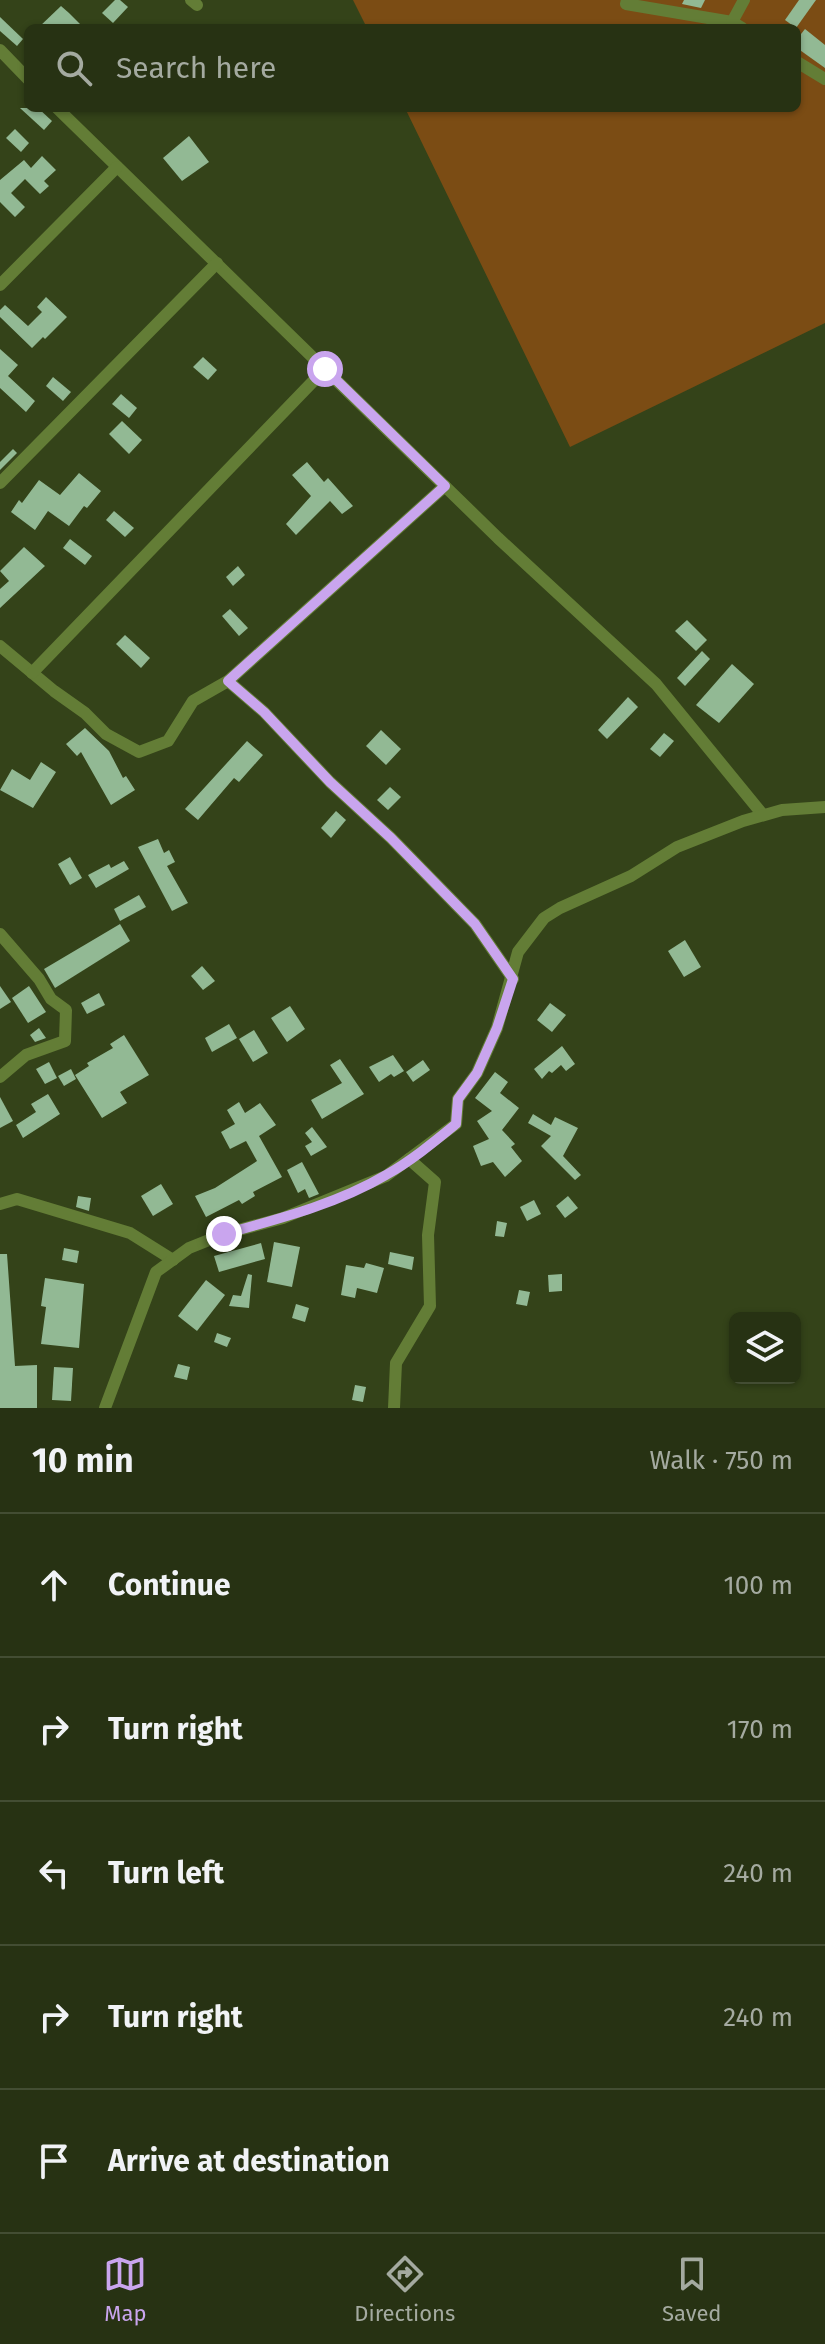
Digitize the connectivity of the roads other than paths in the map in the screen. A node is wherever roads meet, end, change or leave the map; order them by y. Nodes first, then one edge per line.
1 (627, 0) edge
2 (744, 0) edge
3 (732, 24) edge
4 (737, 24) edge
5 (0, 50) edge
6 (801, 64) edge
7 (24, 75) edge
8 (825, 79) edge
9 (61, 112) edge
10 (117, 167) junction
11 (217, 263) junction
12 (0, 285) edge
13 (325, 369) junction
14 (0, 483) edge
15 (445, 486) junction
16 (0, 646) edge
17 (32, 673) junction
18 (228, 681) junction
19 (825, 807) edge
20 (763, 815) junction
21 (0, 934) edge
22 (513, 979) junction
23 (0, 1077) edge
24 (409, 1159) junction
25 (0, 1204) edge
26 (173, 1260) junction
27 (105, 1408) edge
28 (394, 1408) edge

1 - 3 street
2 - 4 street
5 - 7 street
6 - 8 street
9 - 10 street
10 - 11 street
10 - 12 street
11 - 13 street
11 - 14 street
13 - 15 street
13 - 17 street
15 - 18 street
15 - 20 street
16 - 17 street
17 - 18 street
18 - 22 street
19 - 20 street
20 - 22 street
21 - 23 street
22 - 24 street
24 - 26 street
24 - 28 street
25 - 26 street
26 - 27 street

